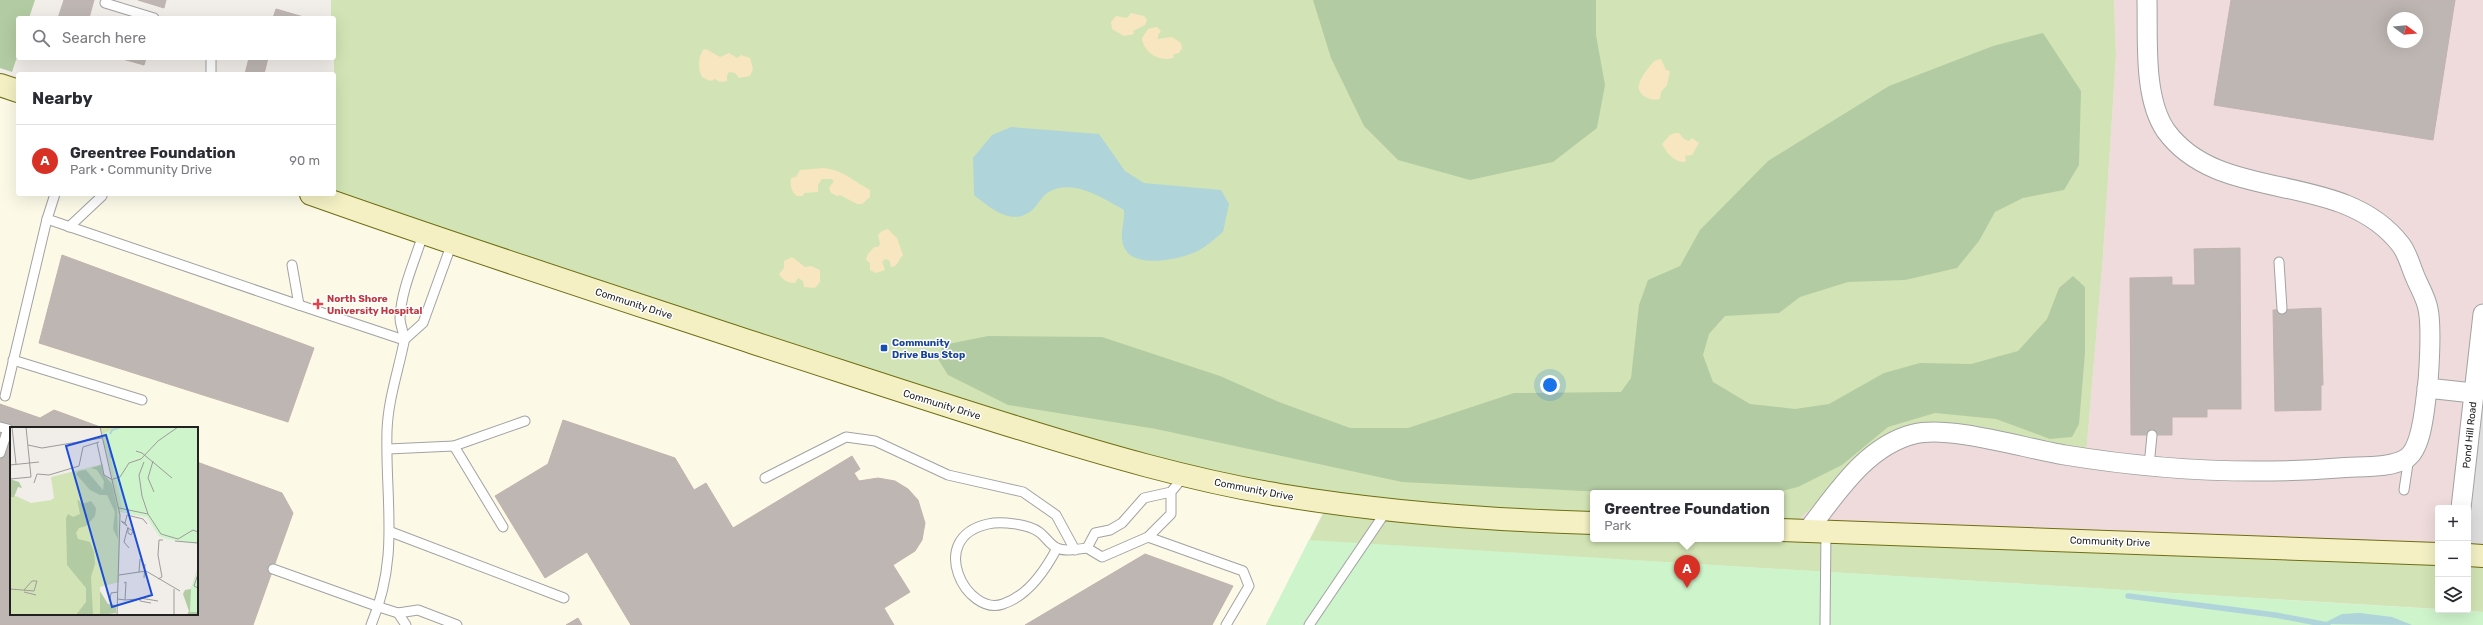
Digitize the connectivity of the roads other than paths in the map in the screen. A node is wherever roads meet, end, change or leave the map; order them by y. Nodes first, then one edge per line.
1 (2147, 0) edge
2 (105, 3) dead end
3 (147, 16) edge
4 (210, 60) edge
5 (211, 72) edge
6 (0, 85) edge
7 (16, 90) edge
8 (54, 196) edge
9 (102, 196) dead end
10 (317, 196) edge
11 (47, 220) junction
12 (69, 227) junction
13 (423, 234) junction
14 (452, 243) junction
15 (2279, 262) dead end
16 (292, 265) dead end
17 (299, 305) junction
18 (2282, 309) dead end
19 (2483, 314) edge
20 (404, 340) junction
21 (14, 360) junction
22 (2427, 388) junction
23 (2473, 393) junction
24 (5, 396) dead end
25 (142, 400) dead end
26 (525, 421) dead end
27 (0, 427) edge
28 (2152, 435) dead end
29 (454, 446) junction
30 (388, 449) junction
31 (0, 453) edge
32 (2409, 457) junction
33 (2149, 466) junction
34 (1185, 475) junction
35 (765, 478) dead end
36 (2404, 490) dead end
37 (1171, 492) junction
38 (2461, 505) edge
39 (1388, 509) junction
40 (1590, 523) edge
41 (503, 527) dead end
42 (1784, 530) edge
43 (1817, 531) junction
44 (391, 532) junction
45 (1148, 537) junction
46 (1057, 548) junction
47 (1087, 548) junction
48 (1075, 550) junction
49 (2435, 554) edge
50 (2471, 555) edge
51 (2483, 556) edge
52 (273, 569) dead end
53 (564, 598) dead end
54 (378, 607) junction
55 (398, 613) junction
56 (371, 625) edge
57 (406, 625) edge
58 (457, 625) edge
59 (1226, 625) edge
60 (1309, 625) edge
61 (1824, 625) edge

1 - 22 street
2 - 3 lane
4 - 5 lane
6 - 7 main road
8 - 11 lane
9 - 12 lane
10 - 13 main road, Community Drive
11 - 12 lane
11 - 21 lane
12 - 17 lane
13 - 14 main road, Community Drive
13 - 20 lane
14 - 20 lane
14 - 34 main road, Community Drive
15 - 18 lane
16 - 17 lane
17 - 20 lane
19 - 23 street, Pond Hill Road
20 - 30 lane
21 - 24 lane
21 - 25 lane
22 - 23 street
22 - 32 street
23 - 38 street, Pond Hill Road
26 - 29 lane
27 - 31 lane
28 - 33 lane
29 - 30 lane
29 - 41 lane
30 - 44 lane
32 - 33 street
32 - 36 lane
33 - 43 street
34 - 37 lane
34 - 39 main road, Community Drive
35 - 48 lane
37 - 45 lane
37 - 47 lane
39 - 40 main road, Community Drive
39 - 60 lane
42 - 43 main road, Community Drive
43 - 49 main road, Community Drive
43 - 61 lane
44 - 53 lane
44 - 54 lane
45 - 47 lane
45 - 59 lane
46 - 46 lane
46 - 48 lane
47 - 48 lane
50 - 51 main road
52 - 54 lane
54 - 55 lane
54 - 56 lane
55 - 57 lane
55 - 58 lane

